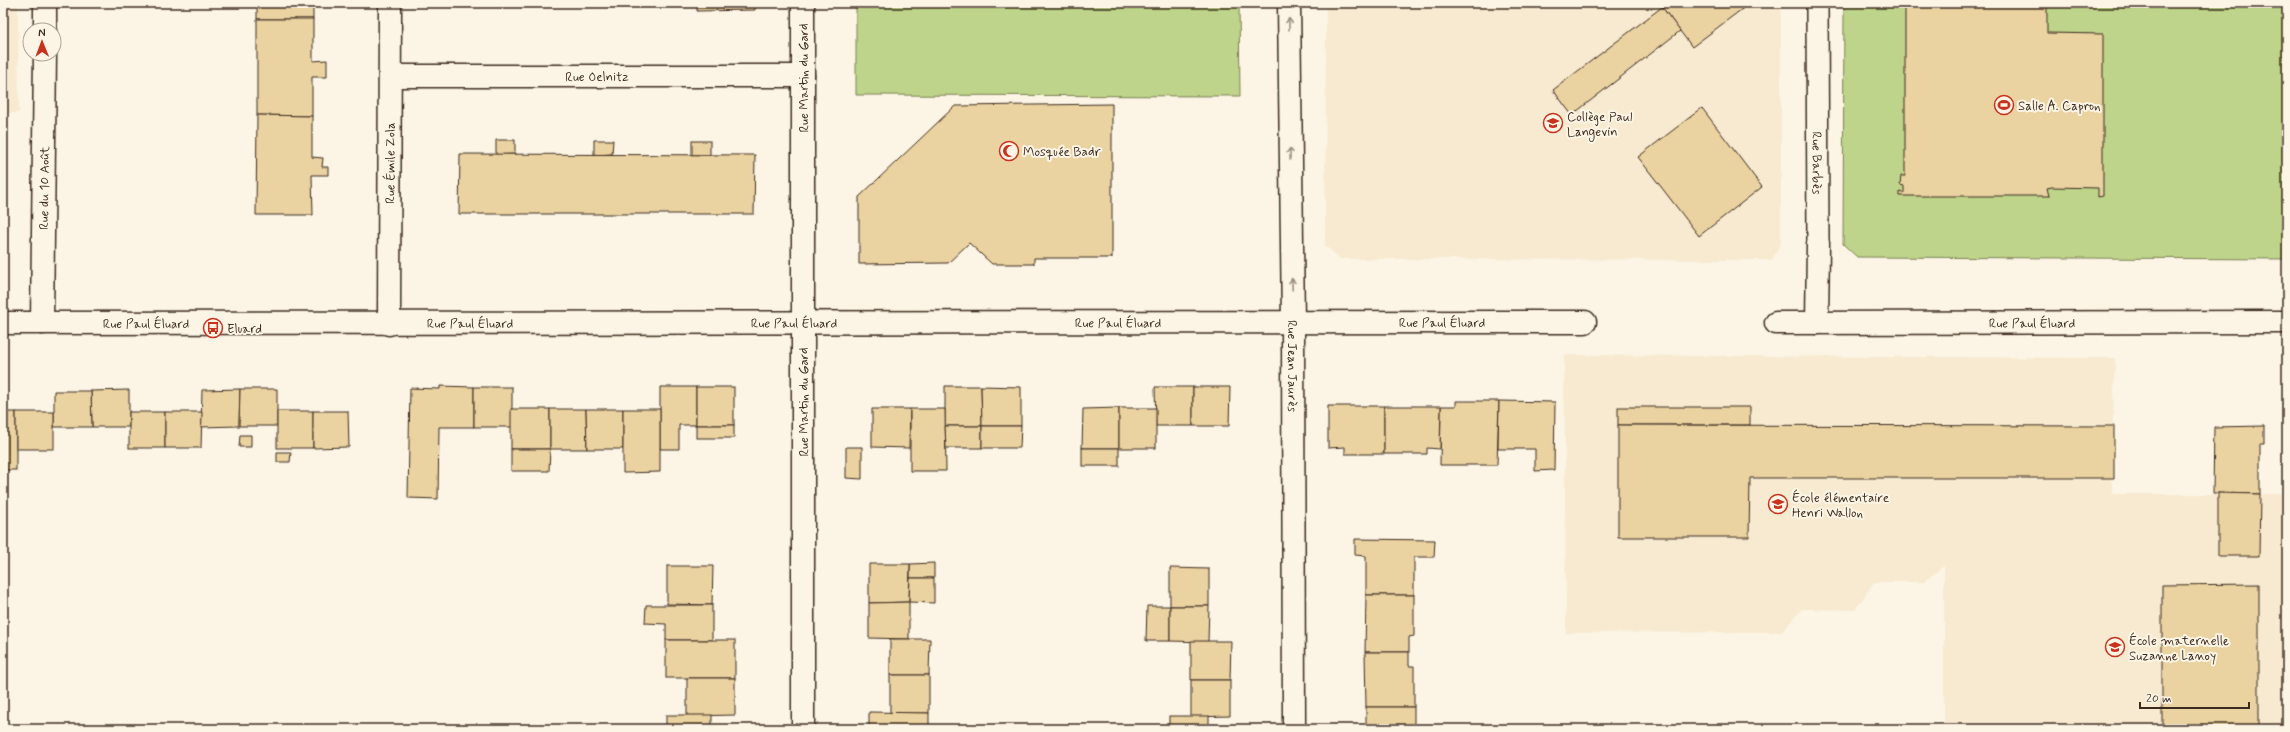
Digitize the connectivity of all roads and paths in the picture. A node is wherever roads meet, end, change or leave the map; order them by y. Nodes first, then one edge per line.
1 (46, 3) edge
2 (390, 3) edge
3 (803, 3) edge
4 (1289, 3) edge
5 (1817, 3) edge
6 (45, 22) edge
7 (45, 62) edge
8 (390, 76) junction
9 (803, 76) junction
10 (1818, 244) joint
11 (1585, 322) dead end
12 (2287, 322) edge
13 (3, 323) edge
14 (42, 323) junction
15 (803, 323) junction
16 (1293, 323) junction
17 (1776, 323) dead end
18 (1818, 323) junction
19 (389, 324) junction
20 (803, 729) edge
21 (1294, 729) edge

1 - 6 street
2 - 8 street, Rue Émile Zola
3 - 9 street, Rue Martin du Gard
16 -> 4 street, Rue Jean Jaurès
5 - 10 lane, Rue Barbès
7 - 14 street, Rue du 10 Août
8 - 9 street, Rue Oelnitz
8 - 19 street, Rue Émile Zola
9 - 15 street, Rue Martin du Gard
10 - 18 street, Rue Barbès
11 - 16 street, Rue Paul Éluard
12 - 18 street, Rue Paul Éluard
13 - 14 street, Rue Paul Éluard
14 - 19 street, Rue Paul Éluard
15 - 16 street, Rue Paul Éluard
15 - 19 street, Rue Paul Éluard
15 - 20 street, Rue Martin du Gard
16 - 21 street, Rue Jean Jaurès
17 - 18 street, Rue Paul Éluard

